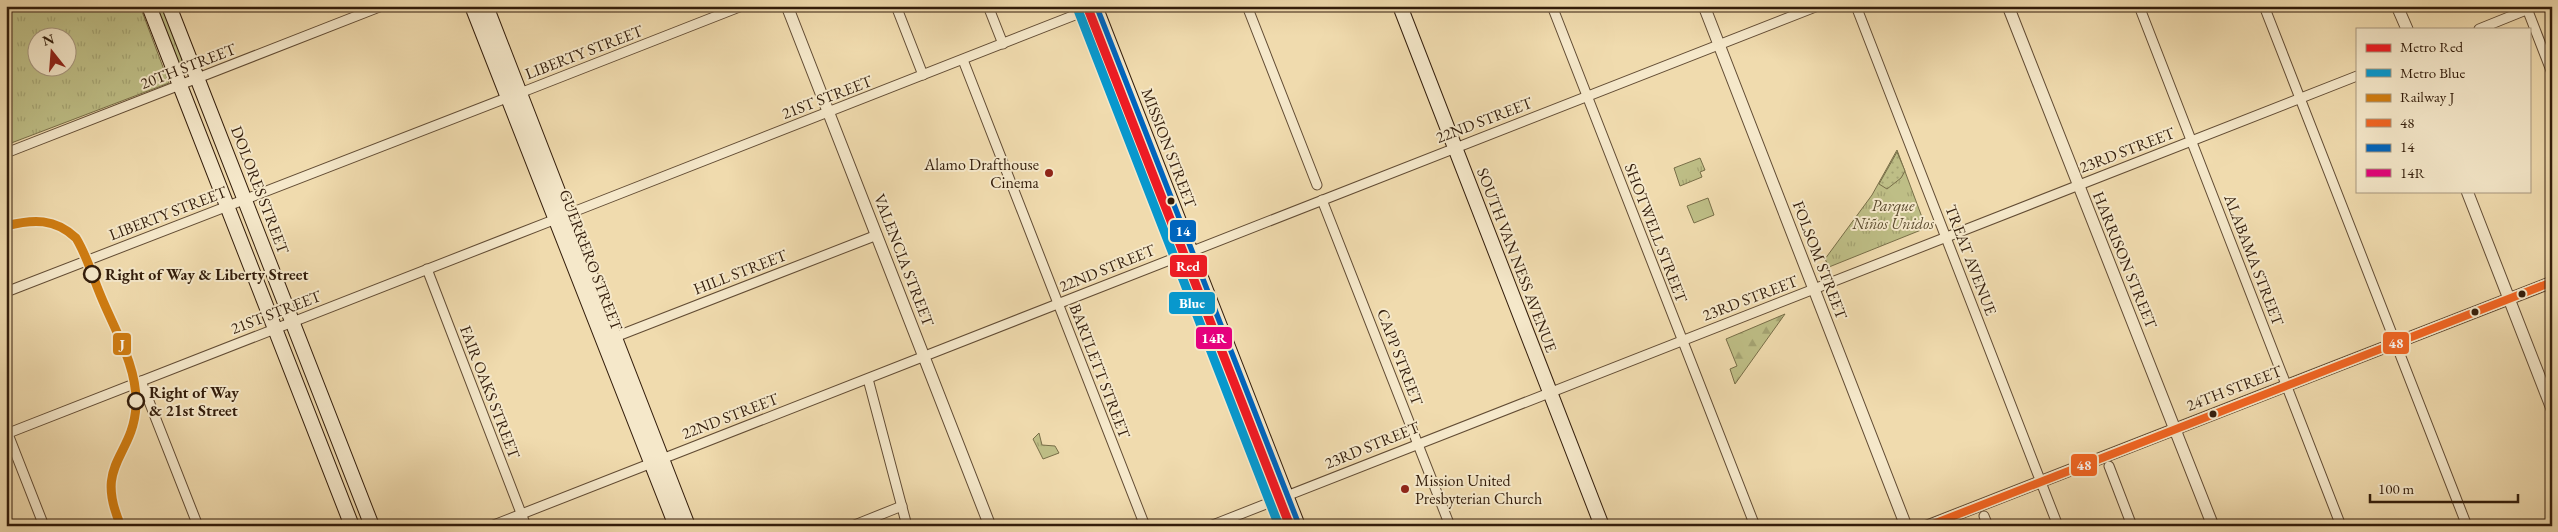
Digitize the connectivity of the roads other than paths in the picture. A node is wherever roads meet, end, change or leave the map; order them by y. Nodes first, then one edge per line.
1 (148, 6) edge
2 (169, 6) edge
3 (382, 6) edge
4 (472, 6) edge
5 (486, 6) edge
6 (742, 6) edge
7 (787, 6) edge
8 (896, 6) edge
9 (988, 6) edge
10 (1247, 6) edge
11 (1400, 6) edge
12 (1552, 6) edge
13 (1704, 6) edge
14 (1818, 6) edge
15 (1856, 6) edge
16 (2008, 6) edge
17 (2139, 6) edge
18 (2264, 6) edge
19 (2398, 6) edge
20 (2536, 6) edge
21 (1096, 7) edge
22 (2527, 8) edge
23 (2407, 28) edge
24 (2481, 28) edge
25 (1003, 44) junction
26 (1720, 44) junction
27 (963, 60) junction
28 (2552, 73) edge
29 (923, 75) junction
30 (2356, 76) edge
31 (198, 78) junction
32 (179, 85) junction
33 (515, 95) junction
34 (1587, 96) junction
35 (2300, 98) junction
36 (829, 112) junction
37 (2192, 141) junction
38 (1455, 148) junction
39 (6, 153) edge
40 (1317, 185) dead end
41 (2078, 186) junction
42 (2467, 192) edge
43 (245, 200) junction
44 (1322, 200) junction
45 (227, 206) junction
46 (562, 216) junction
47 (877, 235) junction
48 (1946, 237) junction
49 (1190, 251) junction
50 (427, 269) junction
51 (2552, 282) edge
52 (1814, 289) junction
53 (6, 292) edge
54 (2509, 298) junction
55 (1057, 304) junction
56 (293, 322) junction
57 (275, 329) junction
58 (615, 337) junction
59 (1682, 341) junction
60 (2395, 343) junction
61 (924, 356) junction
62 (868, 378) junction
63 (141, 381) junction
64 (2287, 385) junction
65 (1550, 392) junction
66 (2552, 409) edge
67 (2176, 428) junction
68 (7, 432) edge
69 (340, 443) junction
70 (1418, 443) junction
71 (322, 450) junction
72 (657, 461) junction
73 (2109, 466) dead end
74 (2041, 481) junction
75 (1286, 495) junction
76 (902, 506) junction
77 (521, 514) junction
78 (1984, 516) dead end
79 (44, 526) edge
80 (198, 526) edge
81 (352, 526) edge
82 (372, 526) edge
83 (491, 526) edge
84 (526, 526) edge
85 (676, 526) edge
86 (688, 526) edge
87 (852, 526) edge
88 (907, 526) edge
89 (990, 526) edge
90 (1145, 526) edge
91 (1210, 526) edge
92 (1298, 526) edge
93 (1450, 526) edge
94 (1602, 526) edge
95 (1755, 526) edge
96 (1906, 526) edge
97 (1928, 526) edge
98 (1988, 526) edge
99 (2058, 526) edge
100 (2132, 526) edge
101 (2213, 526) edge
102 (2342, 526) edge
103 (2467, 526) edge

1 - 32 main road
2 - 31 main road, DOLORES STREET
3 - 31 street, 20TH STREET
4 - 33 main road, GUERRERO STREET
5 - 33 main road, GUERRERO STREET
6 - 33 street, LIBERTY STREET
7 - 36 street, VALENCIA STREET
8 - 29 street
9 - 25 street
10 - 40 street
11 - 38 main road, SOUTH VAN NESS AVENUE
12 - 34 street, SHOTWELL STREET
13 - 26 street, FOLSOM STREET
14 - 26 street, 22ND STREET
15 - 48 street, TREAT AVENUE
16 - 41 street, HARRISON STREET
17 - 37 street, ALABAMA STREET
18 - 35 street
19 - 23 street
20 - 22 street
21 - 25 street, 21ST STREET
21 - 49 main road, MISSION STREET
22 - 24 street
22 - 28 street
25 - 27 street, 21ST STREET
26 - 34 street, 22ND STREET
26 - 52 street, FOLSOM STREET
27 - 29 street, 21ST STREET
27 - 55 street, BARTLETT STREET
29 - 36 street, 21ST STREET
30 - 35 street, 23RD STREET
31 - 32 street, 20TH STREET
31 - 43 main road, DOLORES STREET
32 - 39 street, 20TH STREET
32 - 45 main road
33 - 43 street, LIBERTY STREET
33 - 46 main road, GUERRERO STREET
34 - 38 street, 22ND STREET
34 - 59 street, SHOTWELL STREET
35 - 37 street, 23RD STREET
35 - 60 street
36 - 46 street, 21ST STREET
36 - 47 street, VALENCIA STREET
37 - 41 street, 23RD STREET
37 - 64 street, ALABAMA STREET
38 - 44 street, 22ND STREET
38 - 65 main road, SOUTH VAN NESS AVENUE
41 - 48 street, 23RD STREET
41 - 67 street, HARRISON STREET
42 - 54 street
43 - 45 street, LIBERTY STREET
43 - 56 main road, DOLORES STREET
44 - 49 street, 22ND STREET
44 - 70 street, CAPP STREET
45 - 53 street, LIBERTY STREET
45 - 57 main road
46 - 50 street, 21ST STREET
46 - 58 main road, GUERRERO STREET
46 - 72 main road, GUERRERO STREET
47 - 58 street, HILL STREET
47 - 61 street, VALENCIA STREET
48 - 52 street, 23RD STREET
48 - 74 street, TREAT AVENUE
49 - 55 street, 22ND STREET
49 - 75 main road, MISSION STREET
50 - 56 street, 21ST STREET
50 - 77 street, FAIR OAKS STREET
51 - 54 street, 24TH STREET
52 - 59 street, 23RD STREET
52 - 96 street, FOLSOM STREET
54 - 60 street, 24TH STREET
54 - 66 street
55 - 61 street, 22ND STREET
55 - 90 street, BARTLETT STREET
56 - 57 street, 21ST STREET
56 - 69 main road, DOLORES STREET
57 - 63 street, 21ST STREET
57 - 71 main road
58 - 72 main road, GUERRERO STREET
59 - 65 street, 23RD STREET
59 - 95 street, SHOTWELL STREET
60 - 64 street, 24TH STREET
60 - 103 street
61 - 62 street, 22ND STREET
61 - 89 street, VALENCIA STREET
62 - 72 street, 22ND STREET
62 - 76 street
63 - 68 street, 21ST STREET
63 - 80 street
64 - 67 street, 24TH STREET
64 - 102 street, ALABAMA STREET
65 - 70 street, 23RD STREET
65 - 94 main road, SOUTH VAN NESS AVENUE
67 - 74 street, 24TH STREET
67 - 101 street, HARRISON STREET
68 - 79 street
69 - 71 main road
69 - 82 main road, DOLORES STREET
70 - 75 street, 23RD STREET
70 - 93 street, CAPP STREET
71 - 81 main road
72 - 77 street, 22ND STREET
72 - 85 main road, GUERRERO STREET
72 - 86 main road, GUERRERO STREET
73 - 100 street
74 - 97 street, 24TH STREET
74 - 99 street, TREAT AVENUE
75 - 91 street, 23RD STREET
75 - 92 main road, MISSION STREET
76 - 87 street
76 - 88 street
77 - 83 street, 22ND STREET
77 - 84 street, FAIR OAKS STREET
78 - 98 street

